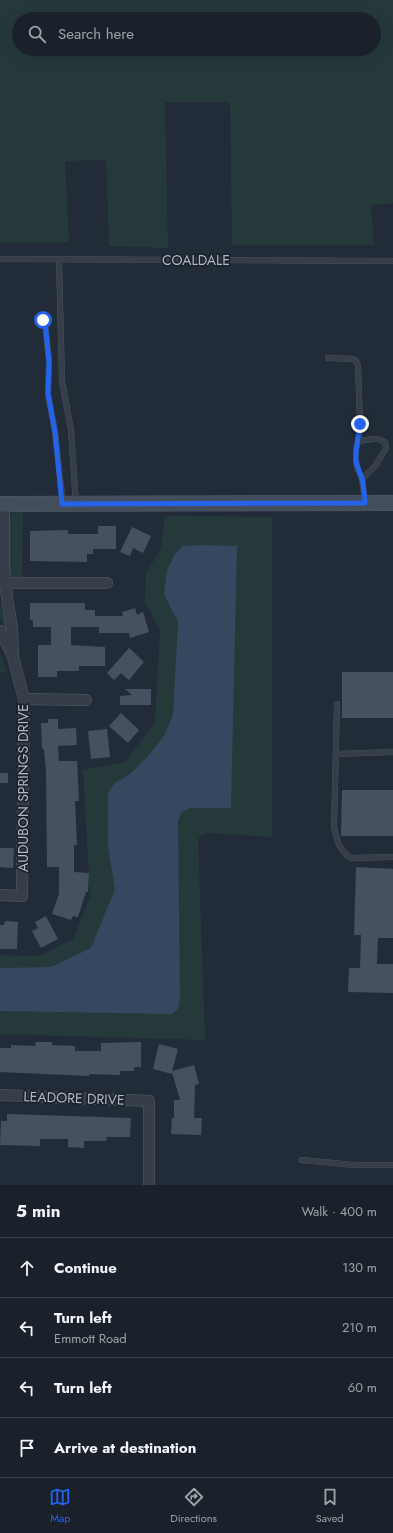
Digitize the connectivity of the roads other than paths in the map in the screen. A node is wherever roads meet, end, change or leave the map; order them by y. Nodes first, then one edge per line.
1 (0, 259) edge
2 (59, 259) junction
3 (393, 261) edge
4 (43, 320) dead end
5 (328, 358) dead end
6 (358, 441) junction
7 (362, 479) junction
8 (365, 503) junction
9 (393, 503) edge
10 (2, 504) edge
11 (70, 504) junction
12 (3, 583) edge
13 (107, 583) dead end
14 (0, 631) edge
15 (14, 657) junction
16 (24, 699) junction
17 (86, 700) dead end
18 (337, 704) dead end
19 (393, 752) edge
20 (336, 754) junction
21 (393, 857) edge
22 (0, 895) edge
23 (0, 1095) edge
24 (302, 1160) dead end
25 (393, 1165) edge
26 (149, 1185) edge

1 - 2 lane, COALDALE
2 - 3 lane, COALDALE
2 - 11 lane
4 - 11 lane
5 - 6 lane
6 - 7 lane
6 - 7 lane
7 - 8 lane
8 - 9 street
8 - 11 street
10 - 11 street
10 - 12 street, AUDUBON SPRINGS DRIVE
12 - 13 street
12 - 15 street, AUDUBON SPRINGS DRIVE
14 - 15 street, AUDUBON SPRINGS DRIVE
15 - 16 street, AUDUBON SPRINGS DRIVE
16 - 17 street
16 - 22 street, AUDUBON SPRINGS DRIVE
18 - 20 lane
19 - 20 lane
20 - 21 lane
23 - 26 street, LEADORE DRIVE
24 - 25 lane

